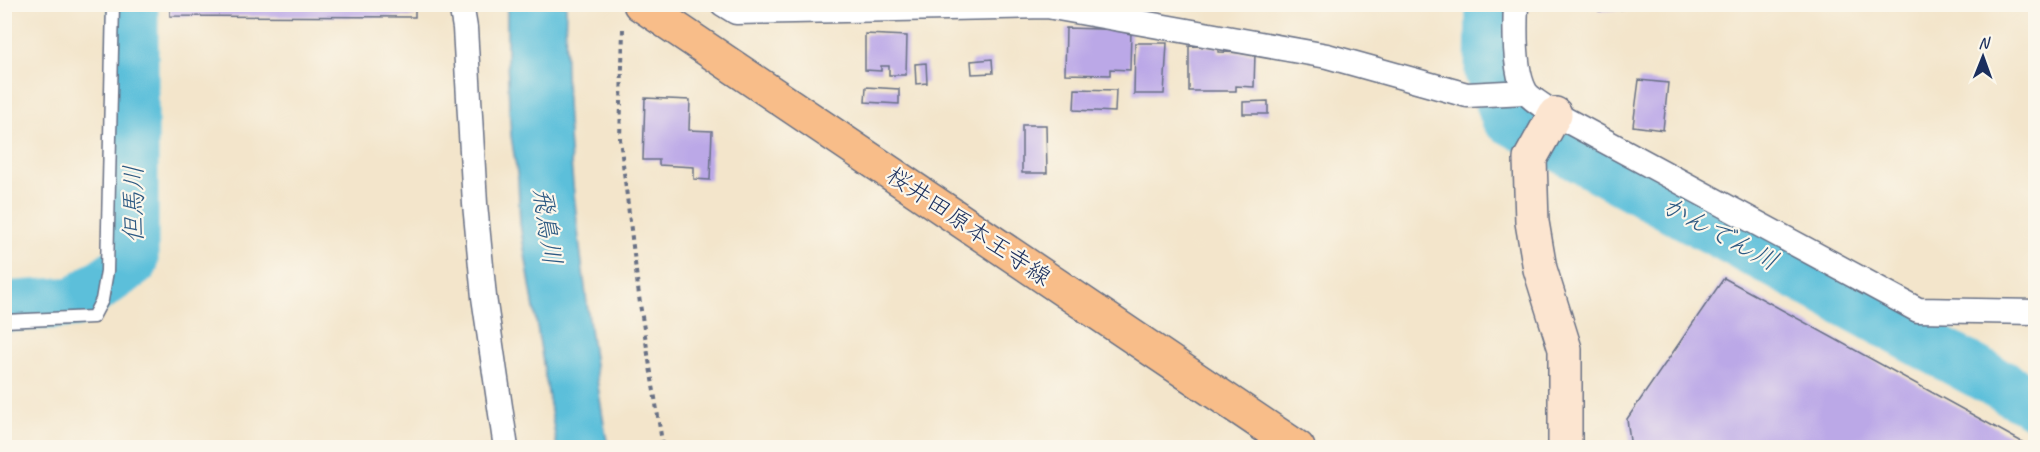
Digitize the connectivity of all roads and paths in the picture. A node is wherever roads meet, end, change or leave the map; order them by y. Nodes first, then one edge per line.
1 (113, 4) edge
2 (461, 4) edge
3 (723, 4) edge
4 (1516, 4) edge
5 (631, 15) edge
6 (1525, 92) junction
7 (1555, 114) junction
8 (2036, 312) edge
9 (4, 321) edge
10 (506, 447) edge
11 (663, 447) edge
12 (1298, 447) edge
13 (1565, 447) edge

1 - 9 lane
2 - 10 street
3 - 6 street
4 - 6 street
5 - 11 path
5 - 12 main road, 桜井田原本王寺線
6 - 7 street
7 - 8 street
7 - 13 street

